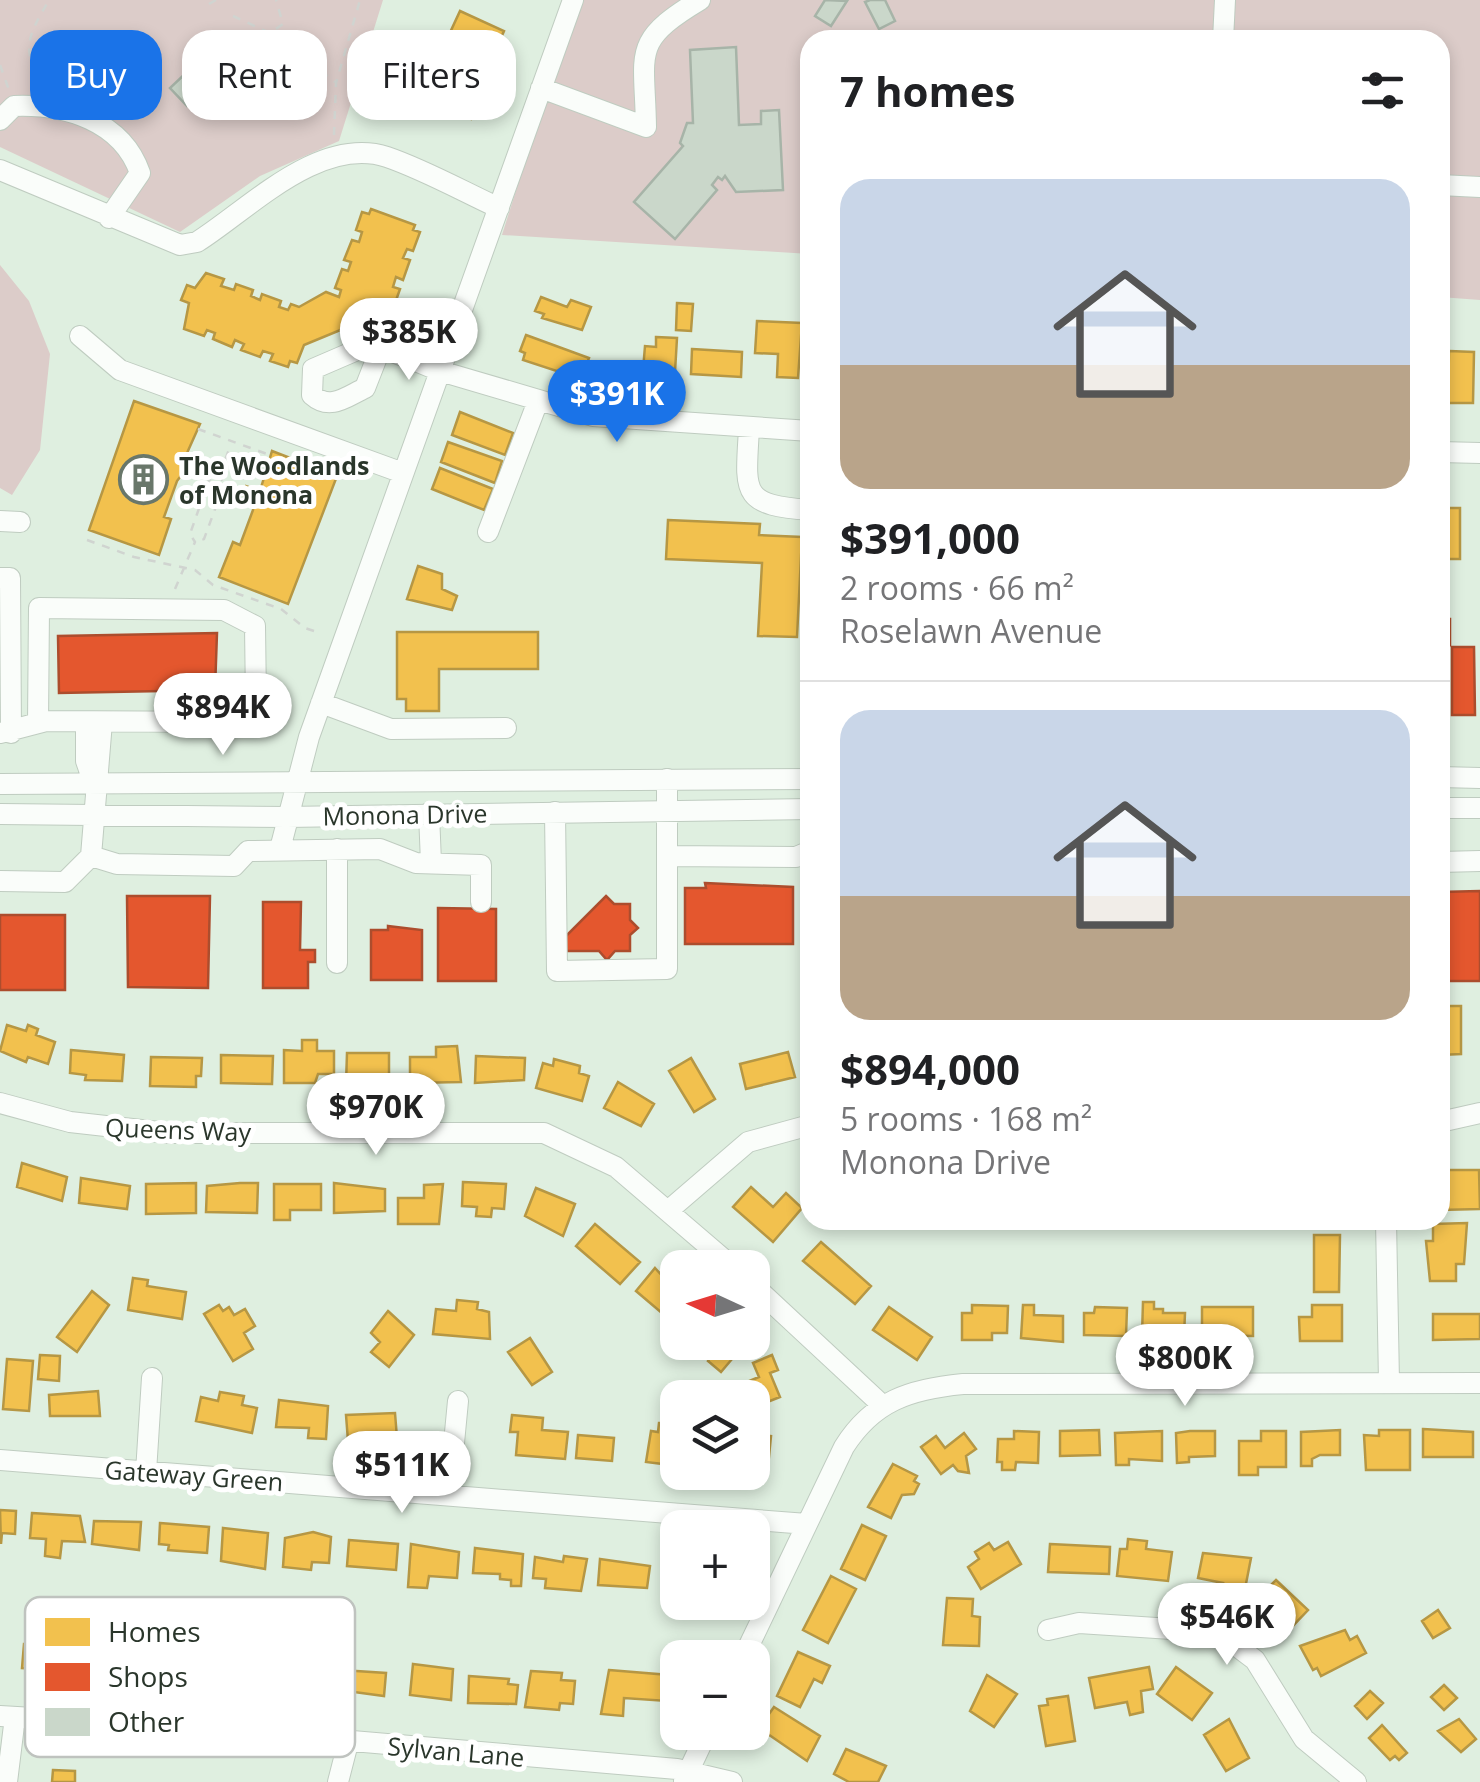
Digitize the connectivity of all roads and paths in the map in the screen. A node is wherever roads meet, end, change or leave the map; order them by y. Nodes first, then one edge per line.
1 (50, 0) edge
2 (216, 0) edge
3 (276, 0) edge
4 (360, 0) edge
5 (573, 0) edge
6 (700, 0) edge
7 (1225, 0) edge
8 (209, 4) dead end
9 (233, 16) dead end
10 (263, 30) edge
11 (274, 30) edge
12 (1224, 30) edge
13 (30, 51) edge
14 (0, 65) edge
15 (327, 76) edge
16 (336, 83) junction
17 (541, 88) junction
18 (7, 113) edge
19 (87, 120) edge
20 (344, 155) junction
21 (0, 170) edge
22 (1450, 184) edge
23 (1480, 186) edge
24 (499, 208) junction
25 (109, 218) junction
26 (80, 336) dead end
27 (382, 348) dead end
28 (440, 371) junction
29 (538, 401) junction
30 (198, 429) dead end
31 (749, 429) junction
32 (800, 432) edge
33 (232, 441) junction
34 (1450, 452) edge
35 (1480, 453) edge
36 (270, 455) dead end
37 (403, 473) junction
38 (195, 474) dead end
39 (220, 476) junction
40 (209, 480) junction
41 (224, 485) junction
42 (244, 492) dead end
43 (800, 509) edge
44 (488, 532) dead end
45 (87, 540) dead end
46 (195, 542) junction
47 (186, 566) junction
48 (0, 578) edge
49 (146, 609) junction
50 (320, 633) dead end
51 (321, 704) junction
52 (94, 722) junction
53 (38, 723) junction
54 (506, 728) dead end
55 (6, 733) edge
56 (1450, 777) edge
57 (1480, 778) edge
58 (667, 779) junction
59 (800, 779) edge
60 (294, 783) junction
61 (0, 784) edge
62 (94, 784) junction
63 (1450, 808) edge
64 (1480, 808) edge
65 (800, 809) edge
66 (666, 810) junction
67 (555, 812) junction
68 (429, 813) junction
69 (0, 814) edge
70 (94, 815) junction
71 (287, 817) junction
72 (337, 849) junction
73 (280, 850) junction
74 (800, 855) edge
75 (91, 856) junction
76 (667, 856) junction
77 (1450, 862) edge
78 (1480, 862) edge
79 (431, 863) junction
80 (0, 881) edge
81 (480, 902) dead end
82 (336, 963) dead end
83 (0, 1104) edge
84 (1480, 1112) edge
85 (1450, 1120) edge
86 (800, 1128) edge
87 (669, 1210) junction
88 (1386, 1230) edge
89 (714, 1250) edge
90 (770, 1301) edge
91 (152, 1378) dead end
92 (1389, 1382) junction
93 (1480, 1383) edge
94 (458, 1402) dead end
95 (881, 1404) junction
96 (0, 1460) edge
97 (146, 1472) junction
98 (449, 1495) junction
99 (807, 1524) junction
100 (1048, 1630) dead end
101 (752, 1640) edge
102 (8, 1717) edge
103 (355, 1744) edge
104 (698, 1750) edge
105 (344, 1757) edge
106 (686, 1776) edge
107 (7, 1782) edge
108 (338, 1782) edge
109 (732, 1782) edge
110 (1356, 1782) edge

1 - 13 path
2 - 8 path
3 - 11 path
4 - 16 path
5 - 17 street
6 - 17 street
7 - 12 street
9 - 10 path
14 - 18 path
15 - 16 path
16 - 20 path
17 - 24 street
19 - 25 street
20 - 24 street
20 - 25 street
21 - 25 street
22 - 23 street
24 - 28 street
26 - 37 street
27 - 28 street
28 - 29 street
28 - 37 street
29 - 31 street
29 - 44 street
30 - 33 path
31 - 32 street
31 - 43 street
33 - 36 path
33 - 39 path
34 - 35 street
37 - 51 street
38 - 40 path
39 - 40 path
39 - 41 path
40 - 46 path
41 - 42 path
41 - 46 path
45 - 47 path
46 - 47 path
47 - 49 path
47 - 50 path
48 - 55 street
49 - 52 street
49 - 53 street
51 - 54 street
51 - 60 street
52 - 53 street
52 - 62 street
53 - 55 street
56 - 57 street
58 - 59 street, Monona Drive
58 - 60 street, Monona Drive
58 - 66 street
60 - 62 street, Monona Drive
60 - 71 street
61 - 62 street, Monona Drive
62 - 70 street
63 - 64 street
65 - 66 street, Monona Drive
66 - 67 street, Monona Drive
66 - 76 street
67 - 68 street, Monona Drive
67 - 76 street
68 - 71 street, Monona Drive
68 - 79 street
69 - 70 street, Monona Drive
70 - 71 street, Monona Drive
70 - 75 street
71 - 73 street
72 - 73 street
72 - 79 street
72 - 82 street
73 - 75 street
74 - 76 street
75 - 80 street
77 - 78 street
79 - 81 street
83 - 87 street, Queens Way
84 - 85 street
86 - 87 street
87 - 89 street, Queens Way
88 - 92 street
90 - 95 street
91 - 97 street
92 - 93 street
92 - 95 street
94 - 98 street
95 - 99 street
96 - 97 street, Gateway Green
97 - 98 street, Gateway Green
98 - 99 street, Gateway Green
99 - 101 street
100 - 110 street
102 - 107 street
103 - 106 street, Sylvan Lane
104 - 106 street
105 - 108 street
106 - 109 street, Sylvan Lane

